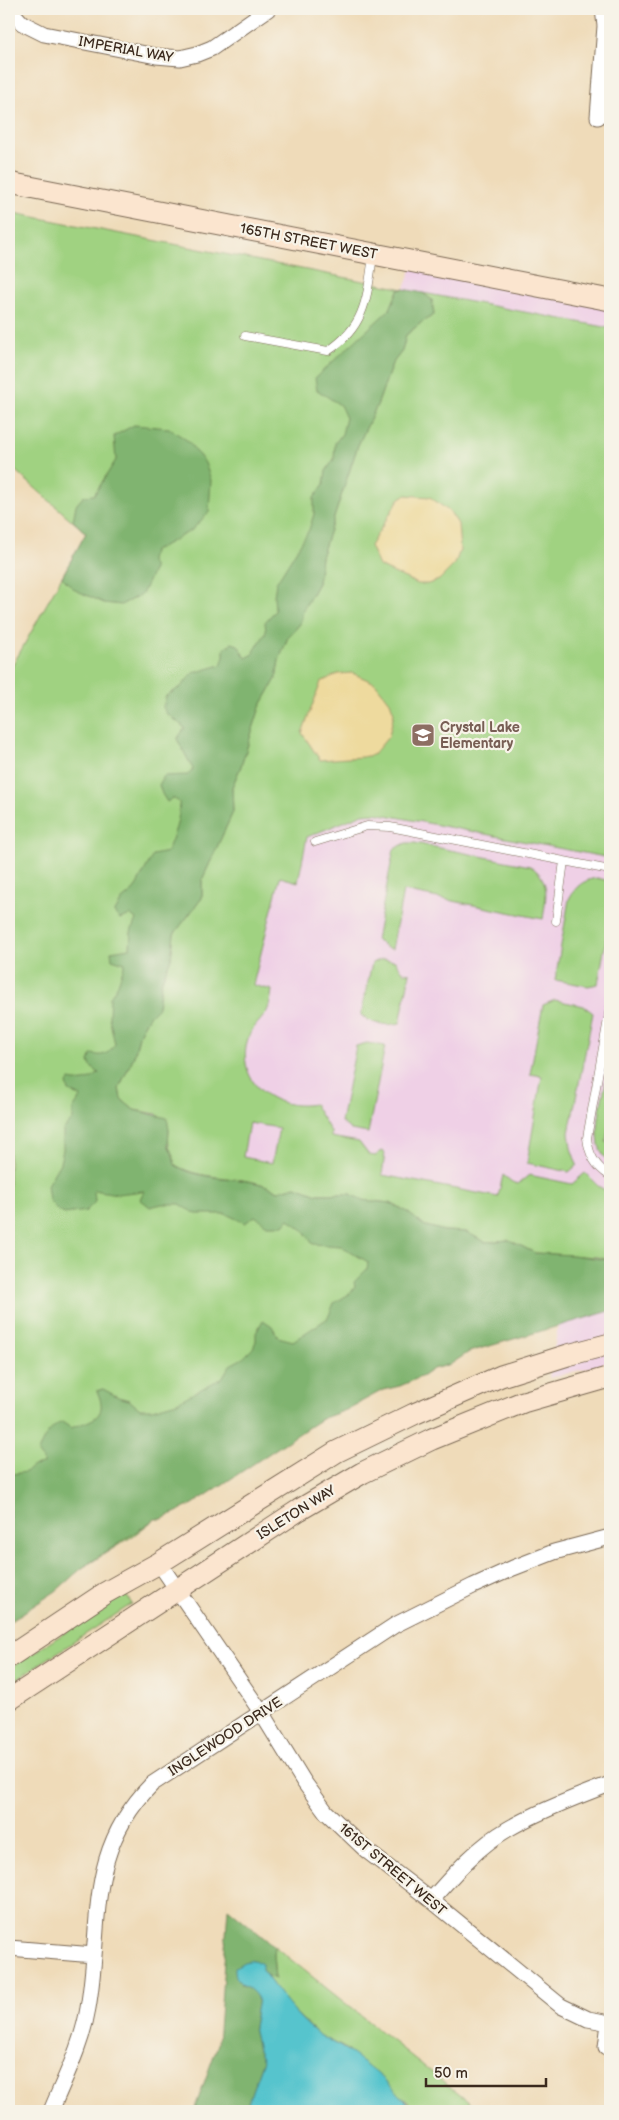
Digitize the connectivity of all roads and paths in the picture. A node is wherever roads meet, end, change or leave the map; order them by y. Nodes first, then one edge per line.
1 (9, 9) edge
2 (268, 9) edge
3 (603, 9) edge
4 (598, 117) dead end
5 (9, 183) edge
6 (373, 254) junction
7 (610, 300) edge
8 (245, 336) dead end
9 (315, 842) dead end
10 (564, 861) junction
11 (610, 870) edge
12 (556, 922) dead end
13 (610, 1008) edge
14 (610, 1176) edge
15 (610, 1344) edge
16 (610, 1377) edge
17 (610, 1537) edge
18 (159, 1563) junction
19 (178, 1590) junction
20 (9, 1657) edge
21 (9, 1700) edge
22 (260, 1712) junction
23 (610, 1784) edge
24 (431, 1900) junction
25 (9, 1948) edge
26 (94, 1955) junction
27 (610, 2023) edge
28 (606, 2047) dead end
29 (50, 2111) edge

1 - 2 street, IMPERIAL WAY
3 - 4 street
5 - 6 main road, 165TH STREET WEST
6 - 7 main road, 165TH STREET WEST
6 - 8 lane
9 - 10 lane
10 - 11 lane
10 - 12 lane
13 - 14 lane
15 - 18 main road
16 - 19 main road, ISLETON WAY
17 - 22 street, INGLEWOOD DRIVE
18 - 19 street, 161ST STREET WEST
18 - 20 main road
19 - 21 main road, ISLETON WAY
19 - 22 street, 161ST STREET WEST
22 - 24 street, 161ST STREET WEST
22 - 26 street, INGLEWOOD DRIVE
23 - 24 street
24 - 27 street, 161ST STREET WEST
25 - 26 street
26 - 29 street, INGLEWOOD DRIVE
27 - 28 street, 161ST STREET WEST

